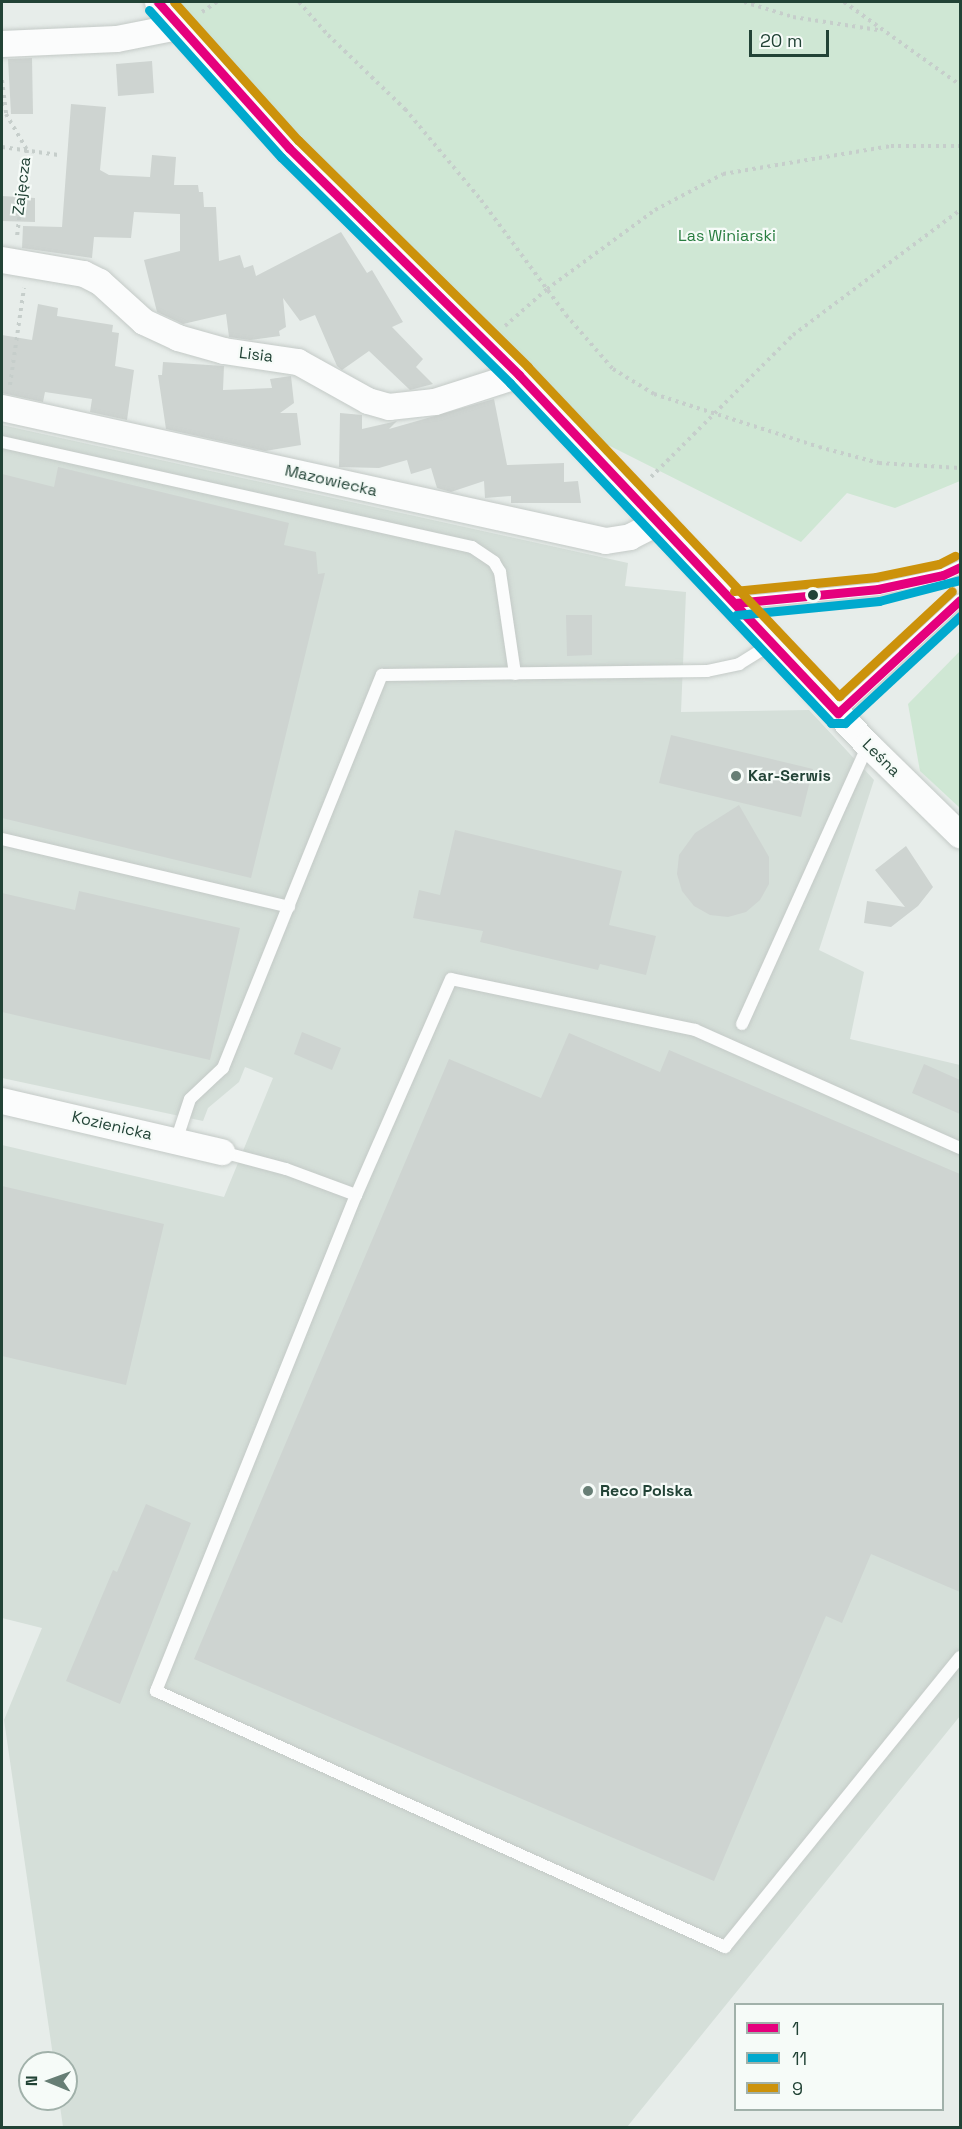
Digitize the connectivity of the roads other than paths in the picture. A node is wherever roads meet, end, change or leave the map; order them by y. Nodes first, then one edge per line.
1 (158, 2) edge
2 (178, 27) junction
3 (2, 44) edge
4 (15, 262) edge
5 (519, 375) junction
6 (4, 409) edge
7 (2, 442) edge
8 (659, 522) junction
9 (960, 567) edge
10 (960, 600) edge
11 (735, 603) junction
12 (773, 643) junction
13 (515, 674) junction
14 (838, 713) junction
15 (868, 745) junction
16 (960, 835) edge
17 (2, 839) edge
18 (289, 907) junction
19 (742, 1024) dead end
20 (2, 1101) edge
21 (176, 1141) junction
22 (960, 1148) edge
23 (222, 1152) joint
24 (356, 1194) junction
25 (960, 1657) edge

1 - 2 street, Leśna
2 - 3 street
2 - 5 street, Leśna
4 - 5 street, Lisia
5 - 8 street, Leśna
6 - 8 street, Mazowiecka
7 - 13 lane
8 - 11 street, Leśna
9 - 11 lane
10 - 14 lane
11 - 12 street, Leśna
12 - 13 lane
12 - 14 street, Leśna
13 - 18 lane
14 - 15 street, Leśna
15 - 16 street, Leśna
15 - 19 lane
17 - 18 lane
18 - 21 lane
20 - 21 street, Kozienicka
21 - 23 street, Kozienicka
22 - 24 lane
23 - 24 lane
24 - 25 lane

